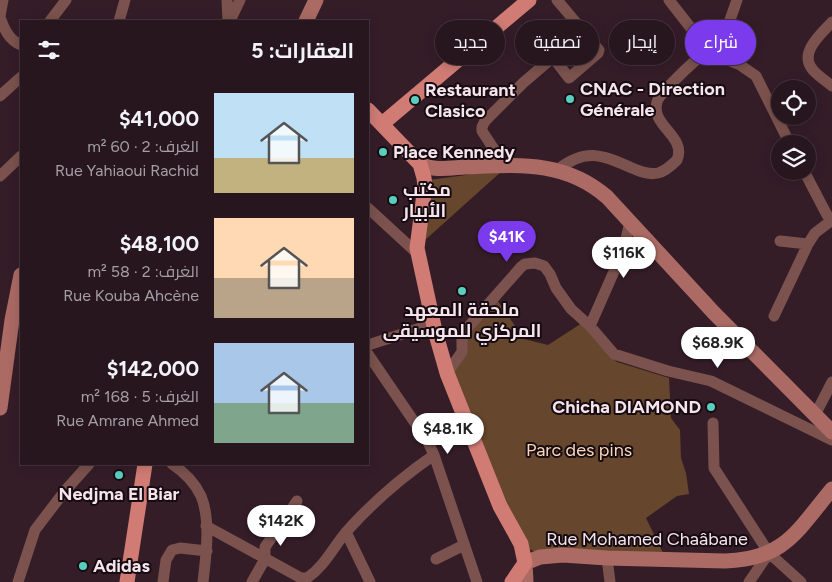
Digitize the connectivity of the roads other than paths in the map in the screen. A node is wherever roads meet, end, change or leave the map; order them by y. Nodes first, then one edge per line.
1 (4, 0) edge
2 (66, 0) edge
3 (125, 0) edge
4 (228, 0) edge
5 (240, 0) edge
6 (316, 0) edge
7 (529, 0) edge
8 (557, 0) edge
9 (669, 0) edge
10 (737, 0) edge
11 (0, 17) edge
12 (51, 20) edge
13 (120, 20) edge
14 (229, 20) edge
15 (230, 20) edge
16 (306, 20) edge
17 (685, 20) edge
18 (729, 20) edge
19 (832, 22) edge
20 (20, 45) edge
21 (690, 65) edge
22 (740, 65) edge
23 (20, 78) edge
24 (832, 86) edge
25 (0, 96) edge
26 (369, 111) edge
27 (382, 124) junction
28 (786, 135) edge
29 (20, 157) edge
30 (420, 164) junction
31 (504, 166) junction
32 (557, 170) junction
33 (0, 176) edge
34 (809, 180) edge
35 (369, 209) edge
36 (832, 220) edge
37 (630, 222) junction
38 (780, 241) dead end
39 (808, 244) junction
40 (418, 254) junction
41 (20, 280) edge
42 (774, 316) dead end
43 (434, 324) junction
44 (590, 326) junction
45 (369, 346) edge
46 (369, 355) edge
47 (447, 373) junction
48 (832, 382) edge
49 (0, 408) edge
50 (815, 415) junction
51 (713, 423) dead end
52 (832, 432) edge
53 (832, 440) edge
54 (434, 455) junction
55 (88, 465) edge
56 (145, 465) edge
57 (173, 465) edge
58 (832, 490) edge
59 (296, 501) dead end
60 (206, 526) junction
61 (346, 532) junction
62 (464, 545) junction
63 (206, 551) junction
64 (769, 553) junction
65 (607, 558) junction
66 (265, 559) junction
67 (436, 559) dead end
68 (525, 563) junction
69 (18, 582) edge
70 (127, 582) edge
71 (163, 582) edge
72 (203, 582) edge
73 (252, 582) edge
74 (370, 582) edge
75 (477, 582) edge
76 (512, 582) edge
77 (526, 582) edge
78 (610, 582) edge
79 (749, 582) edge
80 (802, 582) edge

1 - 11 street
2 - 12 street
3 - 13 street
4 - 14 street
5 - 15 street
6 - 16 main road
7 - 27 main road
8 - 31 street
9 - 17 street
10 - 18 street
11 - 20 street
19 - 24 street
21 - 32 street
22 - 28 street
23 - 25 street
26 - 27 main road
27 - 30 main road
29 - 33 street
30 - 31 main road
30 - 40 main road
31 - 32 main road
32 - 37 main road
34 - 36 street
35 - 40 street
36 - 39 street
37 - 44 street
37 - 50 main road
38 - 39 street
39 - 42 street
40 - 43 main road
41 - 49 main road
43 - 45 street
43 - 47 main road
44 - 47 street
44 - 53 street
46 - 54 street
47 - 68 main road
48 - 50 street
50 - 52 main road
51 - 64 street
54 - 61 street
54 - 62 street
55 - 69 street
56 - 70 main road
57 - 60 street
58 - 64 main road
59 - 66 street
60 - 63 street
60 - 66 street
61 - 66 street
61 - 74 street
62 - 67 street
62 - 75 street
63 - 71 street
63 - 72 street
64 - 65 main road, Rue Mohamed Chaâbane
64 - 79 street
64 - 80 street
65 - 68 main road, Rue Mohamed Chaâbane
65 - 78 street
66 - 73 street
68 - 76 main road
68 - 77 main road

